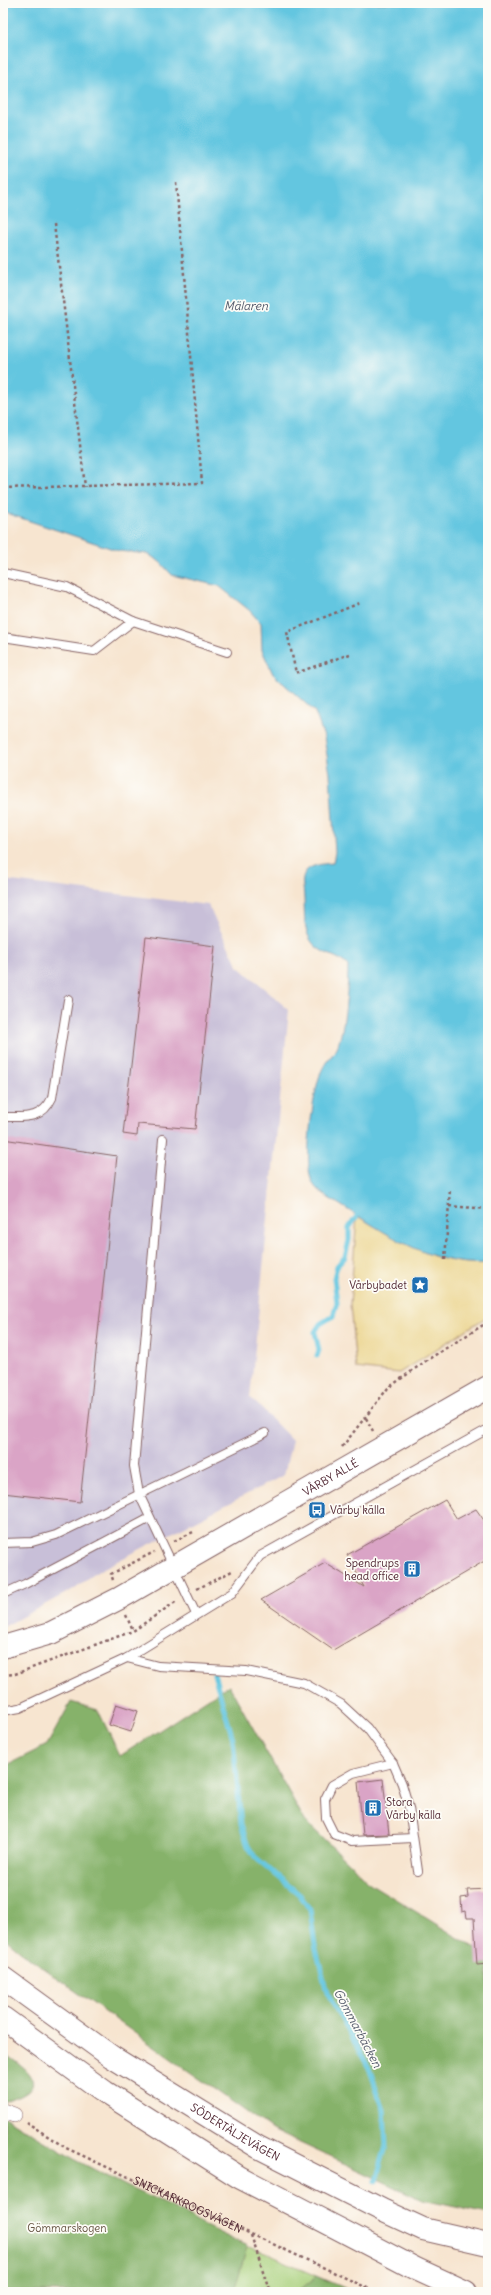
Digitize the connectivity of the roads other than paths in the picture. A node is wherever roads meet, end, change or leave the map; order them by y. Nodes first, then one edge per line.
1 (3, 573) edge
2 (133, 621) junction
3 (3, 637) edge
4 (228, 652) dead end
5 (68, 1000) dead end
6 (3, 1116) edge
7 (163, 1139) dead end
8 (488, 1387) edge
9 (488, 1429) edge
10 (265, 1433) dead end
11 (139, 1494) junction
12 (150, 1518) junction
13 (3, 1543) edge
14 (173, 1569) junction
15 (3, 1594) edge
16 (196, 1614) junction
17 (3, 1647) edge
18 (127, 1658) junction
19 (3, 1711) edge
20 (393, 1763) junction
21 (413, 1838) junction
22 (418, 1871) dead end
23 (3, 1978) edge
24 (3, 2018) edge
25 (488, 2244) edge
26 (466, 2292) edge

1 - 2 lane
2 - 3 lane
2 - 4 lane
5 - 6 lane
7 - 11 lane
8 - 14 main road, VÅRBY ALLÉ
9 - 16 lane
10 - 11 lane
11 - 12 lane
11 - 13 lane
12 - 14 lane
12 - 15 lane
14 - 16 lane
14 - 17 main road, VÅRBY ALLÉ
16 - 18 lane
18 - 19 lane
18 - 20 lane
20 - 21 lane
20 - 21 lane
21 - 22 lane
23 - 25 main road, SÖDERTÄLJEVÄGEN
24 - 26 main road

